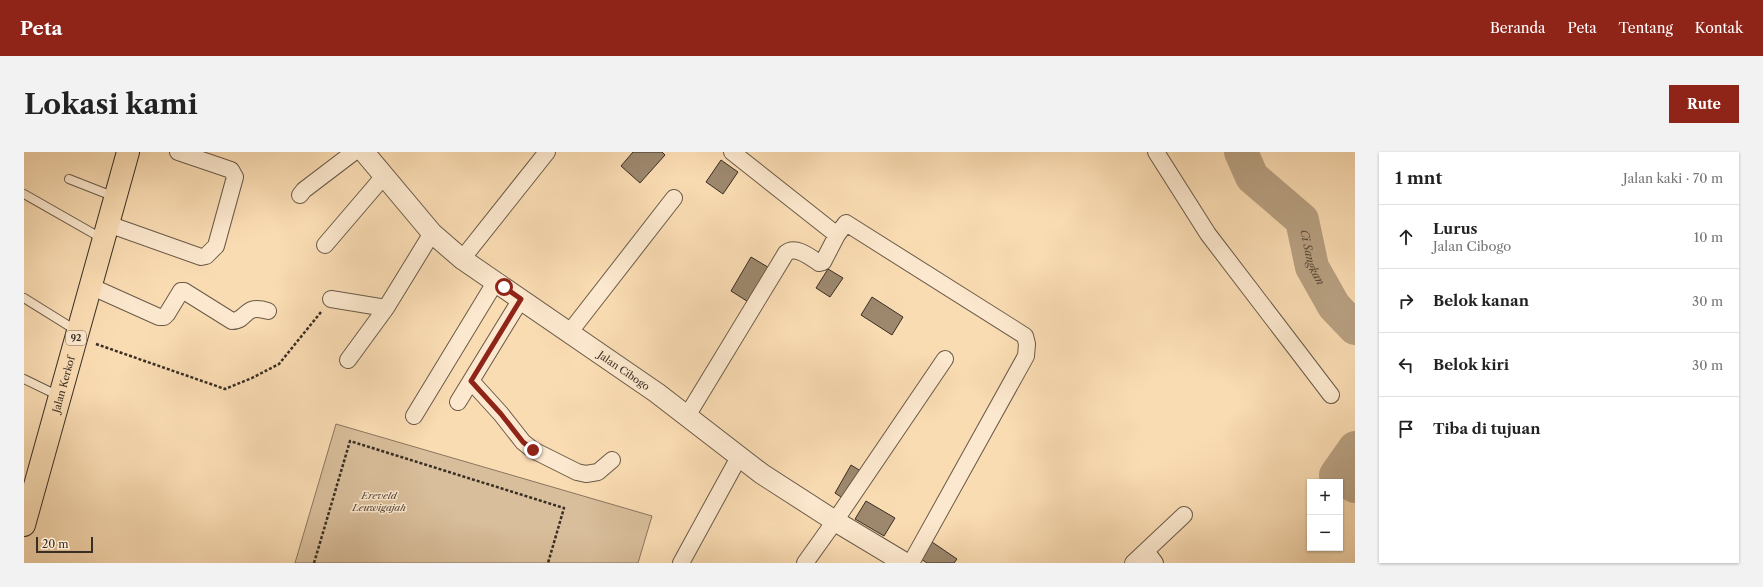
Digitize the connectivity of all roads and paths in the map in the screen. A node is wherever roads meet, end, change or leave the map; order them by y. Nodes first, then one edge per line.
1 (128, 152) edge
2 (178, 152) edge
3 (354, 152) edge
4 (364, 152) edge
5 (547, 152) edge
6 (732, 152) edge
7 (1156, 152) edge
8 (384, 176) junction
9 (69, 179) dead end
10 (24, 194) edge
11 (300, 195) dead end
12 (116, 197) junction
13 (674, 198) dead end
14 (106, 232) junction
15 (432, 233) junction
16 (837, 235) junction
17 (325, 245) dead end
18 (462, 259) junction
19 (496, 281) junction
20 (90, 286) junction
21 (24, 298) edge
22 (331, 299) joint
23 (521, 299) junction
24 (386, 308) junction
25 (268, 311) dead end
26 (569, 333) junction
27 (77, 334) junction
28 (945, 359) dead end
29 (348, 360) dead end
30 (24, 379) edge
31 (471, 381) junction
32 (1331, 395) dead end
33 (59, 396) junction
34 (458, 402) dead end
35 (414, 416) dead end
36 (687, 416) junction
37 (740, 457) junction
38 (612, 460) dead end
39 (1184, 515) dead end
40 (835, 521) junction
41 (24, 524) edge
42 (1150, 557) edge
43 (314, 563) edge
44 (548, 563) edge
45 (681, 563) edge
46 (805, 563) edge
47 (905, 563) edge
48 (911, 563) edge
49 (1132, 563) edge

1 - 12 main road, Jalan Kerkof / 92
2 - 14 street
3 - 11 street
4 - 8 street, Jalan Cibogo
5 - 18 street
6 - 16 street
7 - 32 street
8 - 15 street, Jalan Cibogo
8 - 17 street
9 - 12 lane
10 - 14 lane
12 - 14 main road, Jalan Kerkof / 92
13 - 26 street
14 - 20 main road, Jalan Kerkof / 92
15 - 18 street, Jalan Cibogo
15 - 24 street
16 - 36 street
16 - 48 street
18 - 19 street, Jalan Cibogo
19 - 23 street, Jalan Cibogo
19 - 35 street
20 - 25 street
20 - 27 main road, Jalan Kerkof / 92
21 - 27 lane
22 - 24 street
22 - 27 path
23 - 26 street, Jalan Cibogo
23 - 31 street
24 - 29 street
26 - 36 street, Jalan Cibogo
27 - 33 main road, Jalan Kerkof / 92
28 - 40 street
30 - 33 lane
31 - 34 street
31 - 38 street
33 - 41 main road, Jalan Kerkof / 92
36 - 37 street, Jalan Cibogo
37 - 40 street, Jalan Cibogo
37 - 45 street
39 - 42 street
40 - 46 street
40 - 47 street, Jalan Cibogo
42 - 49 street
43 - 44 path

